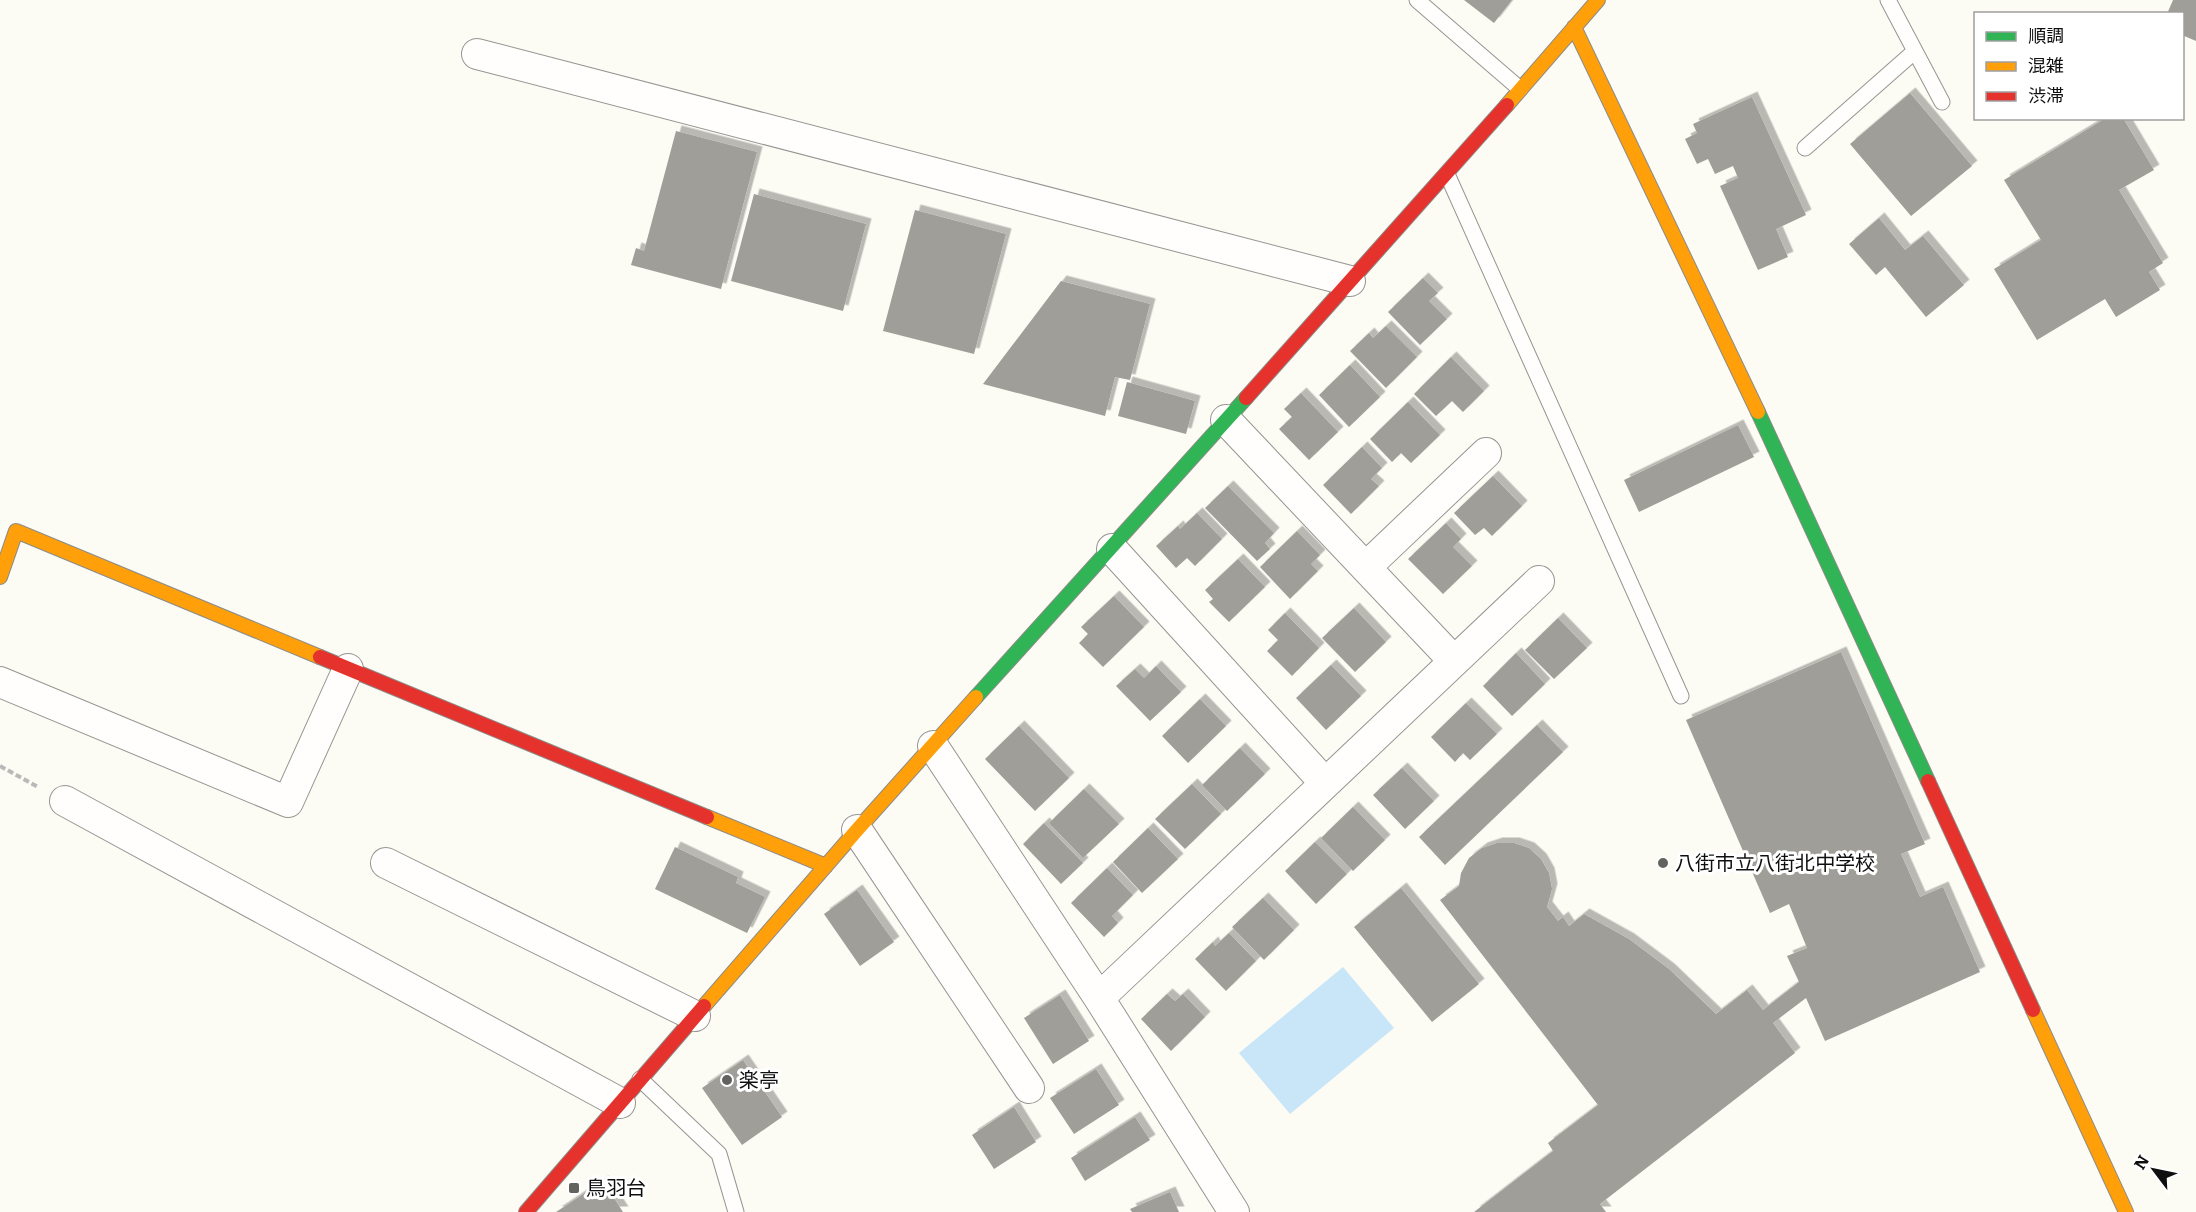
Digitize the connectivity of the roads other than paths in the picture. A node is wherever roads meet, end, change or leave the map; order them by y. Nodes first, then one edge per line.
1 (1417, 0) edge
2 (1598, 0) edge
3 (1888, 0) edge
4 (1575, 27) junction
5 (1915, 51) junction
6 (477, 54) dead end
7 (1520, 89) junction
8 (1942, 102) dead end
9 (1805, 148) dead end
10 (1447, 174) junction
11 (1350, 280) junction
12 (1226, 420) junction
13 (1486, 453) dead end
14 (1112, 549) junction
15 (1366, 567) junction
16 (0, 577) edge
17 (1539, 580) dead end
18 (1454, 661) junction
19 (348, 669) junction
20 (0, 682) edge
21 (1681, 696) dead end
22 (933, 746) junction
23 (1325, 783) junction
24 (65, 801) road end
25 (857, 830) junction
26 (386, 863) dead end
27 (826, 866) junction
28 (1099, 998) junction
29 (695, 1016) junction
30 (640, 1079) junction
31 (1029, 1088) dead end
32 (620, 1103) junction
33 (528, 1211) edge
34 (736, 1212) edge
35 (1234, 1212) edge
36 (2126, 1212) edge

1 - 7 lane
2 - 4 street
3 - 5 lane
4 - 7 street
4 - 36 street
5 - 8 lane
5 - 9 lane
6 - 11 street
7 - 10 street
10 - 11 street
10 - 21 lane
11 - 12 street
12 - 14 street
12 - 15 street
13 - 15 street
14 - 22 street
14 - 23 street
15 - 18 street
16 - 19 street
17 - 18 street
18 - 23 street
19 - 20 street
19 - 27 street
22 - 25 street
22 - 28 street
23 - 28 street
24 - 32 street
25 - 27 street
25 - 31 street
26 - 29 street
27 - 29 street
28 - 35 street
29 - 30 street
30 - 32 street
30 - 34 lane
32 - 33 street

